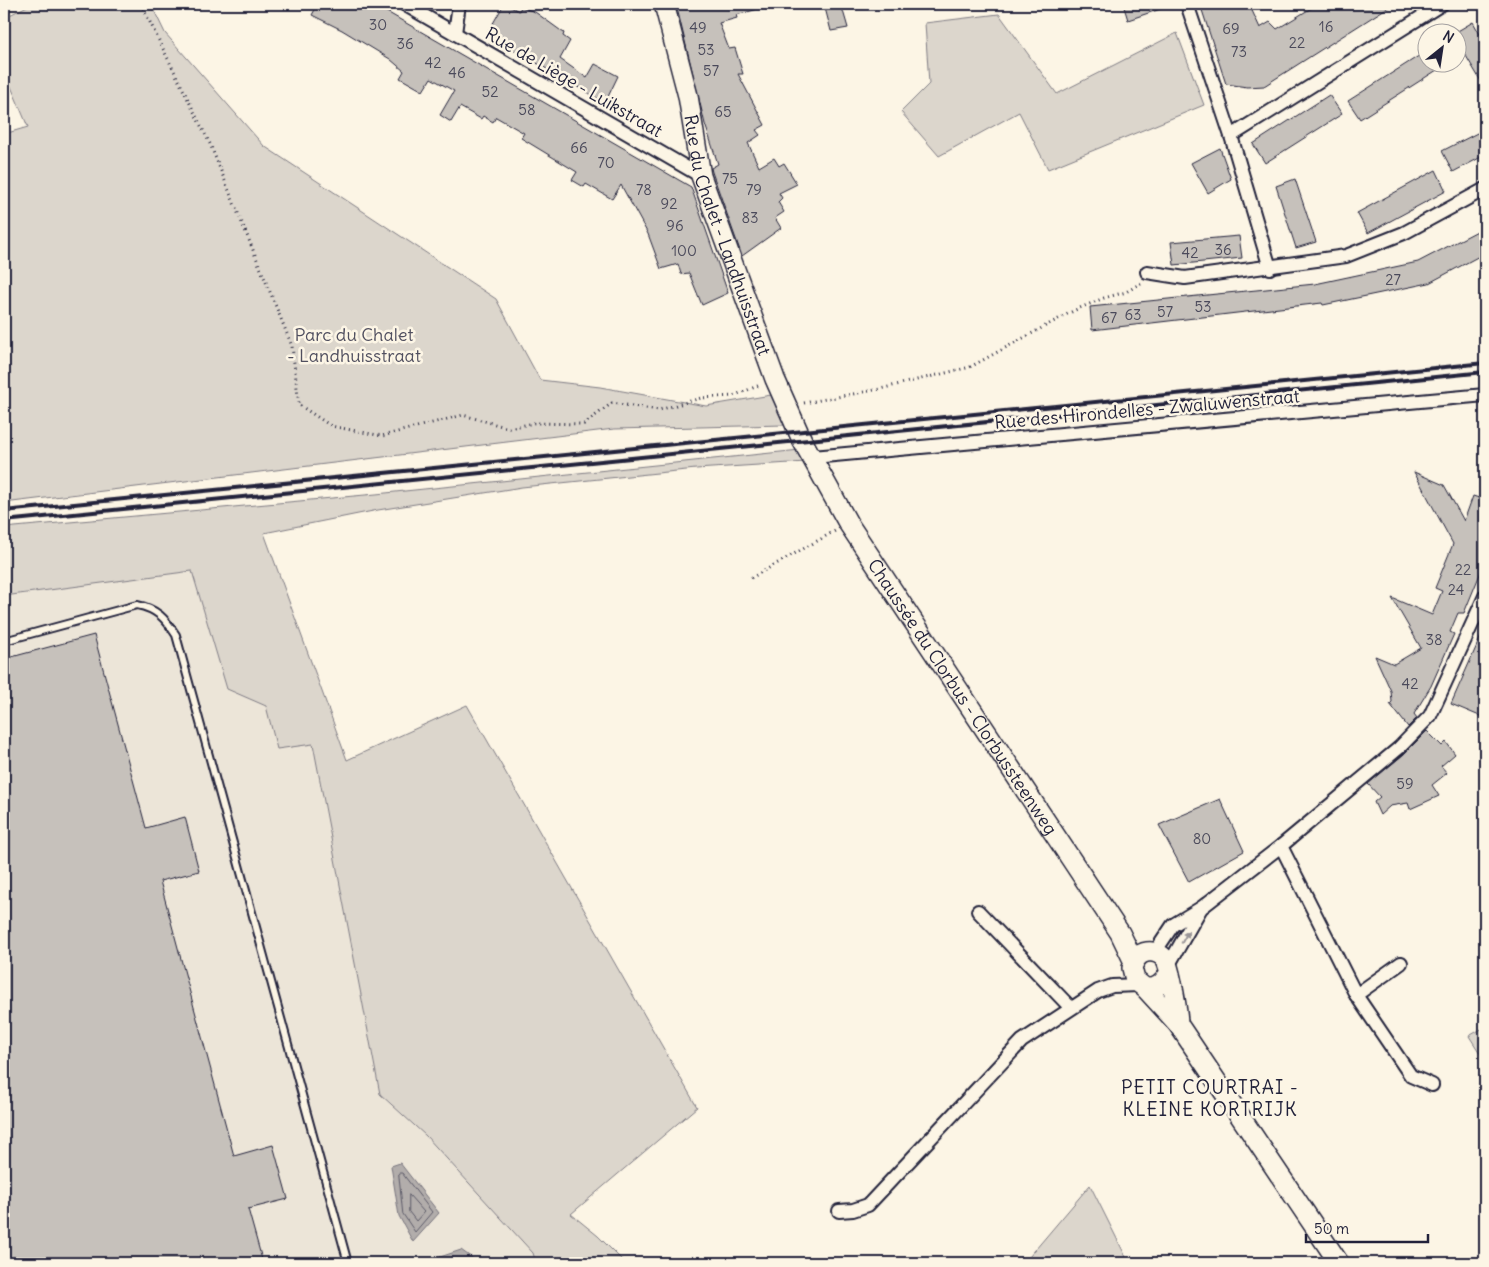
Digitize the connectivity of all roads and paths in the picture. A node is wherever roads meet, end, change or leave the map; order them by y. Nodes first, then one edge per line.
1 (141, 4) edge
2 (404, 4) edge
3 (459, 4) edge
4 (664, 4) edge
5 (1187, 4) edge
6 (1442, 4) edge
7 (455, 33) junction
8 (1231, 136) junction
9 (702, 176) junction
10 (1485, 189) edge
11 (1270, 268) junction
12 (1147, 272) joint
13 (775, 380) junction
14 (1485, 395) edge
15 (787, 407) junction
16 (813, 457) junction
17 (848, 523) junction
18 (750, 578) dead end
19 (1485, 596) edge
20 (4, 640) edge
21 (1281, 846) junction
22 (1201, 908) junction
23 (978, 911) dead end
24 (1400, 963) dead end
25 (1142, 968) junction
26 (1168, 970) junction
27 (1112, 986) junction
28 (1356, 995) junction
29 (1070, 1007) junction
30 (1178, 1024) junction
31 (1432, 1085) dead end
32 (839, 1211) dead end
33 (348, 1263) edge
34 (1339, 1263) edge

1 - 13 path
2 - 7 street, Rue de Liège - Luikstraat
3 - 7 street
4 - 9 street, Rue du Chalet - Landhuisstraat
5 - 8 street
6 - 8 street
7 - 9 street, Rue de Liège - Luikstraat
8 - 11 street
9 - 13 street, Rue du Chalet - Landhuisstraat
10 - 11 street
11 - 12 street
12 - 15 path
13 - 15 street, Rue du Chalet - Landhuisstraat
14 - 16 street, Rue des Hirondelles - Zwaluwenstraat
15 - 16 street, Rue du Chalet - Landhuisstraat
16 - 17 street, Chaussée du Clorbus - Clorbussteenweg
17 - 18 path
17 - 25 street, Chaussée du Clorbus - Clorbussteenweg
19 - 21 street
20 - 33 lane
21 - 22 street
21 - 28 street
22 - 25 street
26 -> 22 street
23 - 29 street
24 - 28 street
25 - 26 street, Chaussée du Clorbus - Clorbussteenweg
25 - 26 street
25 - 27 street
25 - 27 street
25 - 30 street, Chaussée du Clorbus - Clorbussteenweg
26 - 30 street, Chaussée du Clorbus - Clorbussteenweg
27 - 29 street
28 - 31 street
29 - 32 street
30 - 34 street, Chaussée du Clorbus - Clorbussteenweg

